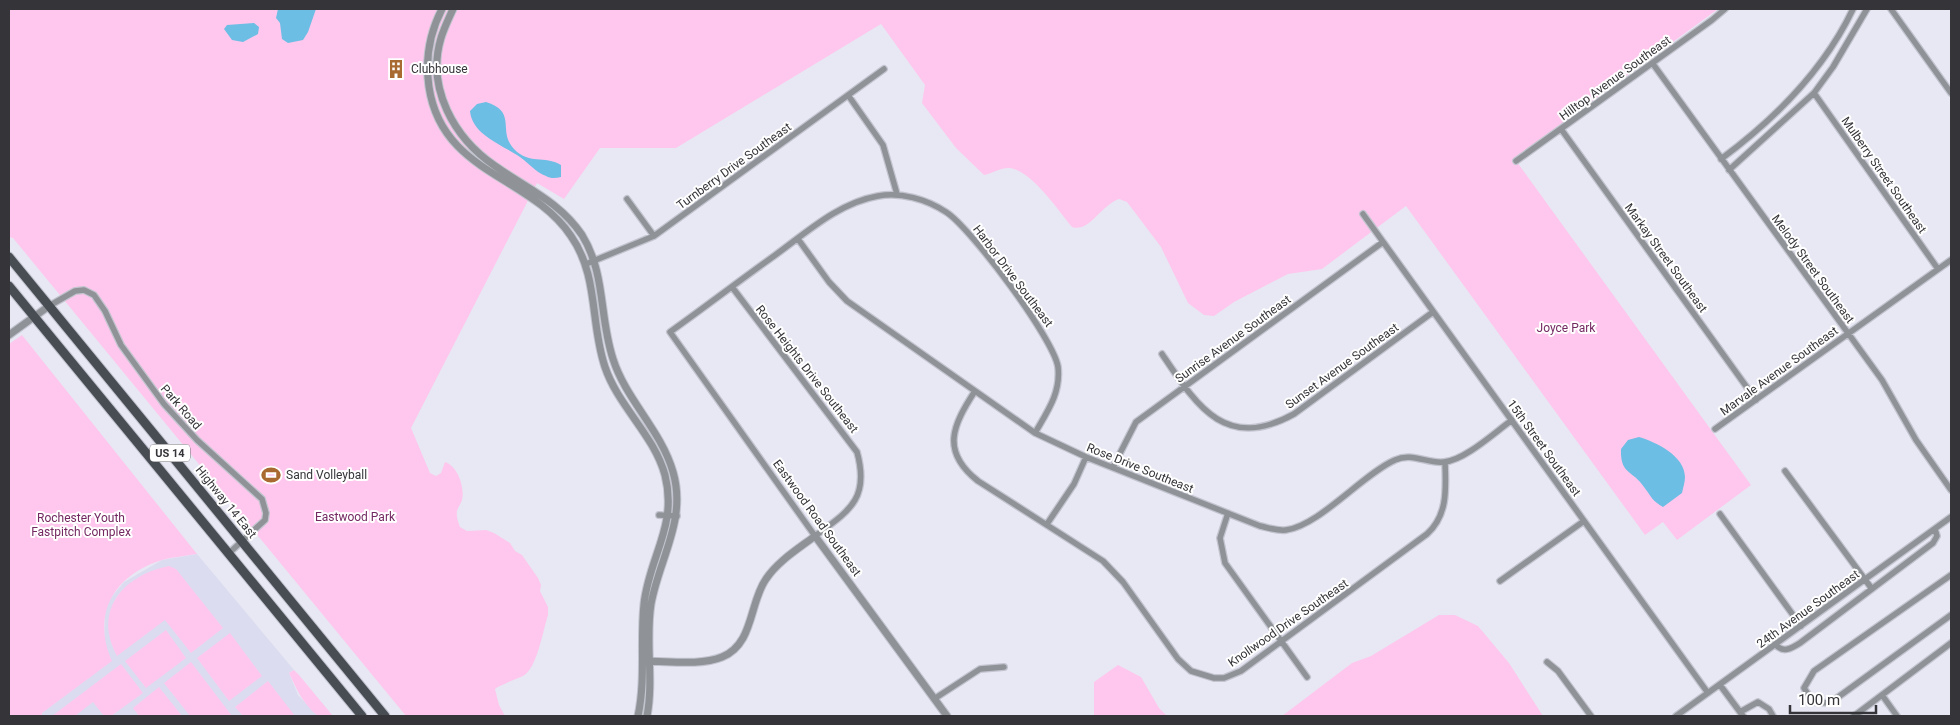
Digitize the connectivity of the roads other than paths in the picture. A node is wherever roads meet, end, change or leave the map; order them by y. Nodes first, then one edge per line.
1 (442, 9) edge
2 (453, 9) edge
3 (1724, 9) edge
4 (1853, 9) edge
5 (1866, 9) edge
6 (1891, 9) edge
7 (1653, 64) junction
8 (884, 69) dead end
9 (1814, 93) junction
10 (1951, 93) edge
11 (848, 95) junction
12 (1561, 129) junction
13 (1721, 159) junction
14 (1516, 161) dead end
15 (1729, 170) junction
16 (897, 194) junction
17 (627, 198) dead end
18 (1363, 214) dead end
19 (654, 236) junction
20 (798, 239) junction
21 (1383, 242) junction
22 (9, 257) edge
23 (1951, 260) edge
24 (594, 261) junction
25 (586, 264) junction
26 (1938, 269) junction
27 (9, 286) edge
28 (732, 287) junction
29 (49, 306) junction
30 (1433, 312) junction
31 (34, 317) junction
32 (670, 332) joint
33 (1848, 333) junction
34 (9, 335) edge
35 (1162, 354) dead end
36 (1184, 387) junction
37 (975, 391) junction
38 (1756, 400) junction
39 (1512, 420) junction
40 (1715, 429) dead end
41 (1035, 433) junction
42 (1086, 457) junction
43 (1445, 462) junction
44 (1113, 467) junction
45 (1785, 471) dead end
46 (1951, 490) edge
47 (1228, 513) junction
48 (1720, 514) dead end
49 (659, 515) dead end
50 (673, 516) junction
51 (1951, 517) edge
52 (1584, 521) junction
53 (1047, 524) junction
54 (1936, 529) junction
55 (815, 536) junction
56 (242, 542) junction
57 (228, 554) junction
58 (1951, 575) edge
59 (1864, 580) junction
60 (1500, 581) dead end
61 (1872, 589) junction
62 (1951, 616) edge
63 (1801, 626) junction
64 (1282, 642) junction
65 (1951, 643) edge
66 (1775, 644) junction
67 (646, 661) junction
68 (1548, 662) dead end
69 (1004, 667) dead end
70 (1307, 677) dead end
71 (1720, 685) junction
72 (1708, 693) junction
73 (1882, 695) junction
74 (934, 699) junction
75 (1741, 714) edge
76 (362, 716) edge
77 (385, 716) edge
78 (638, 716) edge
79 (647, 716) edge
80 (947, 716) edge
81 (1591, 716) edge
82 (1676, 716) edge
83 (1773, 716) edge
84 (1854, 716) edge
85 (1897, 716) edge

1 - 25 street
2 - 24 street
3 - 7 street, Hilltop Avenue Southeast
4 - 13 street
5 - 9 street
6 - 10 street
7 - 12 street, Hilltop Avenue Southeast
7 - 13 street, Melody Street Southeast
8 - 11 street, Turnberry Drive Southeast
9 - 15 street
9 - 26 street, Mulberry Street Southeast
11 - 16 street
11 - 19 street, Turnberry Drive Southeast
12 - 14 street, Hilltop Avenue Southeast
12 - 38 street, Markay Street Southeast
13 - 15 street, Melody Street Southeast
15 - 33 street, Melody Street Southeast
16 - 20 street, Harbor Drive Southeast
16 - 41 street, Harbor Drive Southeast
17 - 19 street
18 - 21 street, 15th Street Southeast
19 - 24 street, Turnberry Drive Southeast
20 - 28 street, Harbor Drive Southeast
20 - 37 street, Rose Drive Southeast
21 - 30 street, 15th Street Southeast
21 - 36 street, Sunrise Avenue Southeast
22 - 29 main road, Highway 14 East / US 14
23 - 26 street, Marvale Avenue Southeast
24 - 25 street, Turnberry Drive Southeast
24 - 50 street
25 - 50 street
26 - 33 street, Marvale Avenue Southeast
27 - 31 main road, US 14
28 - 32 street, Harbor Drive Southeast
28 - 55 street, Rose Heights Drive Southeast
29 - 31 street
29 - 56 main road, Highway 14 East / US 14
29 - 56 street, Park Road
30 - 36 street, Sunset Avenue Southeast
30 - 39 street, 15th Street Southeast
31 - 34 street
31 - 57 main road, US 14
32 - 55 street, Eastwood Road Southeast
33 - 38 street, Marvale Avenue Southeast
33 - 46 street, Melody Street Southeast
35 - 36 street, Sunset Avenue Southeast
36 - 44 street, Sunrise Avenue Southeast
37 - 41 street, Rose Drive Southeast
37 - 53 street, Knollwood Drive Southeast
38 - 40 street, Marvale Avenue Southeast
39 - 43 street, Rose Drive Southeast
39 - 52 street, 15th Street Southeast
41 - 42 street, Rose Drive Southeast
42 - 44 street, Rose Drive Southeast
42 - 53 street
43 - 47 street, Rose Drive Southeast
43 - 64 street, Knollwood Drive Southeast
44 - 47 street, Rose Drive Southeast
45 - 59 street
47 - 64 street
48 - 63 street
49 - 50 street
50 - 67 street
51 - 54 street, 24th Avenue Southeast
52 - 60 street
52 - 72 street, 15th Street Southeast
53 - 64 street, Knollwood Drive Southeast
54 - 59 street, 24th Avenue Southeast
54 - 61 street
55 - 67 street
55 - 74 street, Eastwood Road Southeast
56 - 57 street, Park Road
56 - 77 main road, Highway 14 East / US 14
57 - 76 main road, US 14
58 - 62 street
59 - 61 street
59 - 63 street, 24th Avenue Southeast
61 - 66 street
63 - 66 street, 24th Avenue Southeast
64 - 70 street
65 - 73 street
66 - 71 street, 24th Avenue Southeast
67 - 78 street
67 - 79 street
68 - 81 street
69 - 74 street
71 - 72 street, 24th Avenue Southeast
71 - 75 street
72 - 82 street, 24th Avenue Southeast
73 - 84 street
73 - 85 street
74 - 80 street, Eastwood Road Southeast
75 - 83 street

